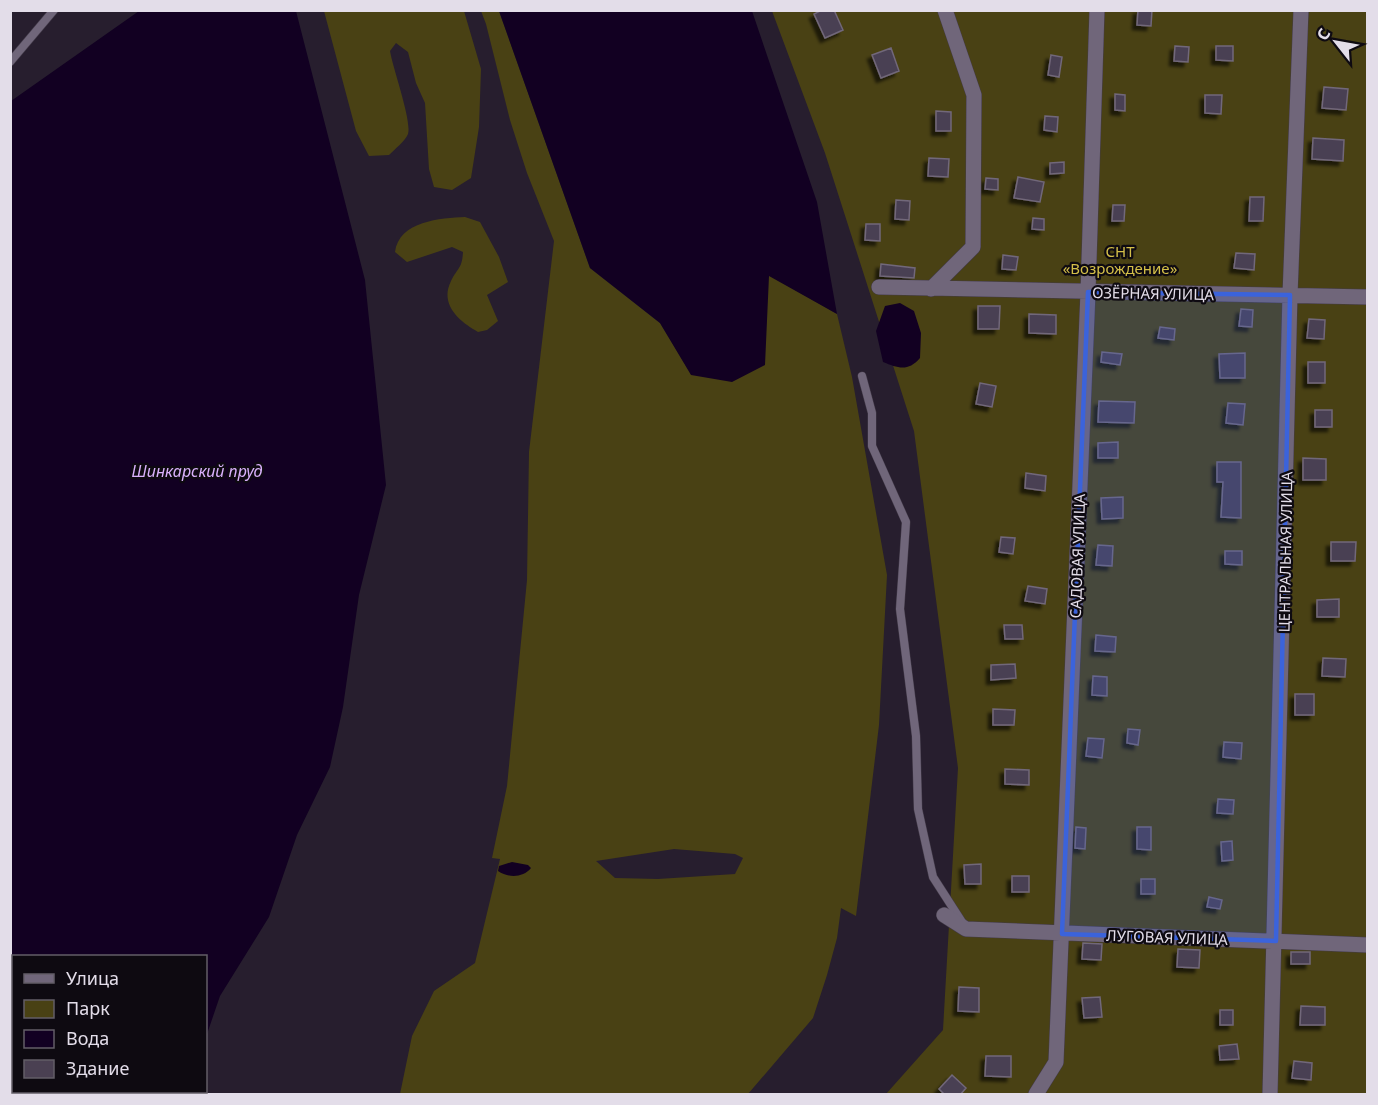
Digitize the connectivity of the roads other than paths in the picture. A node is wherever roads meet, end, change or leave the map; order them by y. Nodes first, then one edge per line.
1 (54, 10) edge
2 (945, 10) edge
3 (1097, 10) edge
4 (1301, 10) edge
5 (10, 62) edge
6 (879, 287) dead end
7 (935, 289) junction
8 (1088, 292) junction
9 (1290, 295) junction
10 (1368, 297) edge
11 (862, 376) dead end
12 (944, 915) dead end
13 (966, 929) junction
14 (1062, 934) junction
15 (1276, 941) junction
16 (1368, 945) edge
17 (1036, 1095) edge
18 (1270, 1095) edge

1 - 5 lane
2 - 7 street
3 - 8 street, САДОВАЯ УЛИЦА
4 - 9 street, ЦЕНТРАЛЬНАЯ УЛИЦА
6 - 7 street, ОЗЁРНАЯ УЛИЦА
7 - 8 street, ОЗЁРНАЯ УЛИЦА
8 - 9 street, ОЗЁРНАЯ УЛИЦА
8 - 14 street, САДОВАЯ УЛИЦА
9 - 10 street, ОЗЁРНАЯ УЛИЦА
9 - 15 street, ЦЕНТРАЛЬНАЯ УЛИЦА
11 - 13 lane
12 - 13 street
13 - 14 street, ЛУГОВАЯ УЛИЦА
14 - 15 street, ЛУГОВАЯ УЛИЦА
14 - 17 street, САДОВАЯ УЛИЦА
15 - 16 street, ЛУГОВАЯ УЛИЦА
15 - 18 street, ЦЕНТРАЛЬНАЯ УЛИЦА

